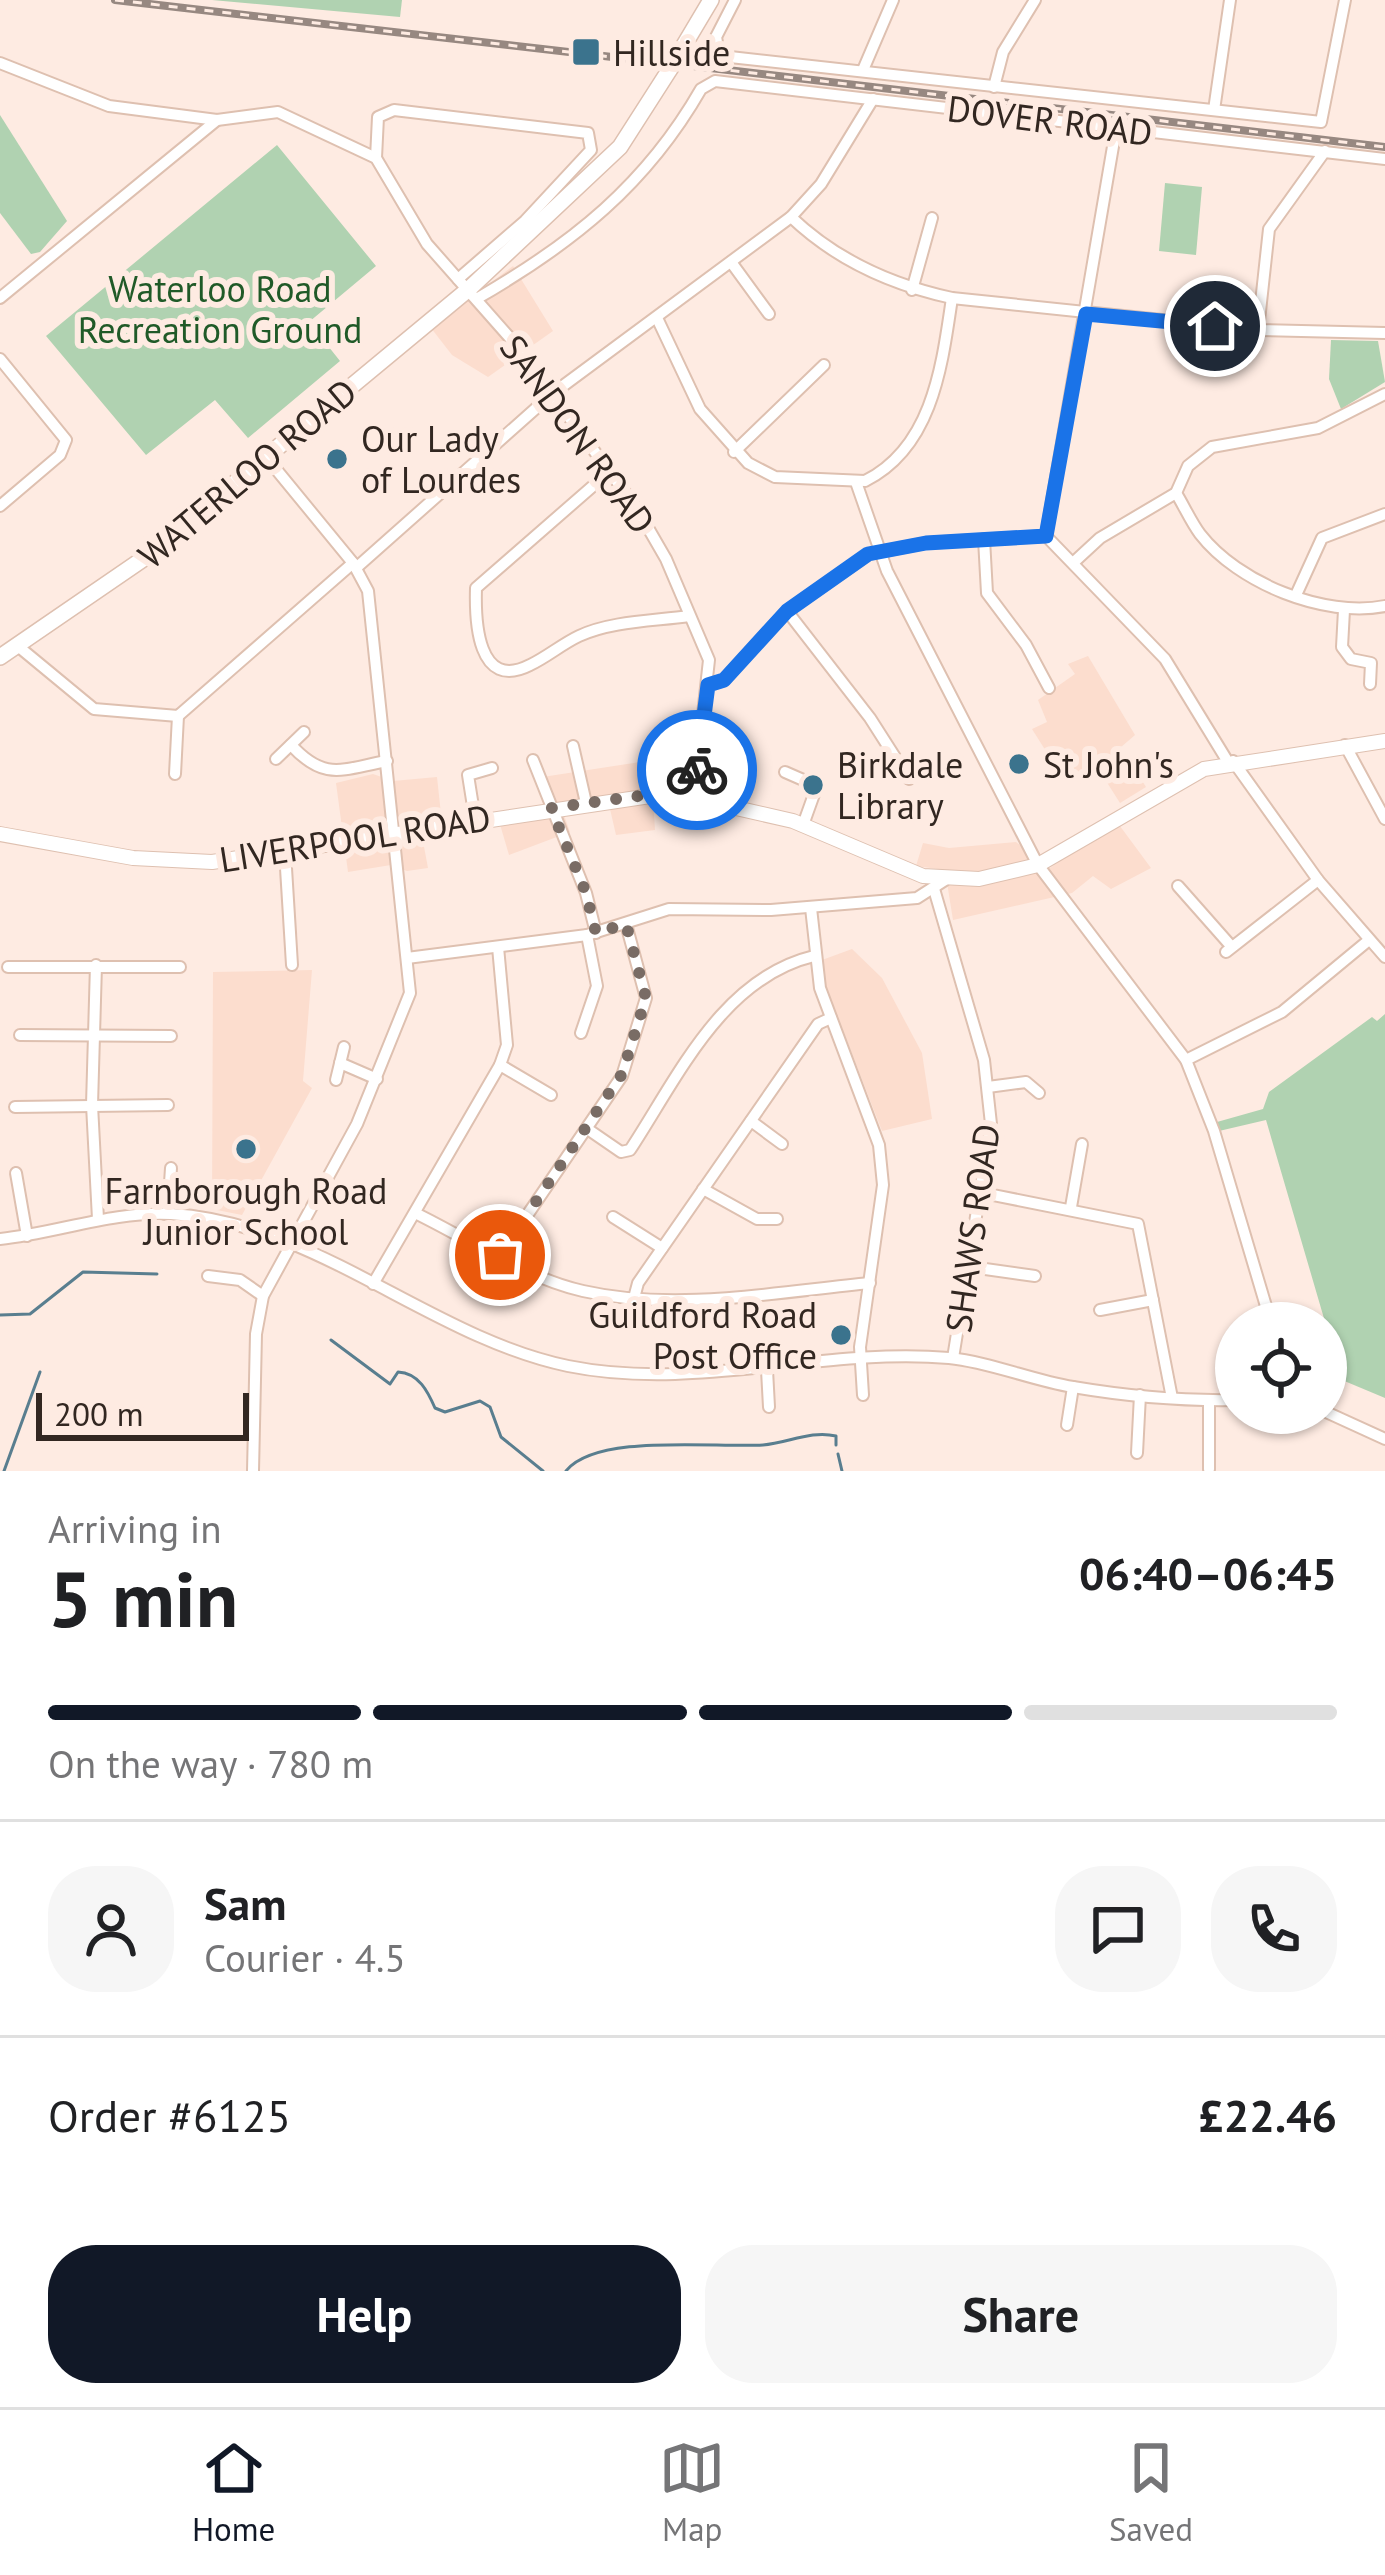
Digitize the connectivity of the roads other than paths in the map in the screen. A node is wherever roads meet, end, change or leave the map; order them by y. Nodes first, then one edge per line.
1 (711, 0) edge
2 (735, 0) edge
3 (893, 0) edge
4 (1034, 0) edge
5 (1230, 0) edge
6 (1345, 0) edge
7 (0, 63) edge
8 (863, 70) junction
9 (994, 86) junction
10 (873, 99) junction
11 (1214, 110) junction
12 (218, 120) junction
13 (1116, 129) junction
14 (1325, 151) junction
15 (376, 158) junction
16 (1385, 159) edge
17 (791, 217) junction
18 (932, 218) dead end
19 (730, 262) junction
20 (468, 288) junction
21 (912, 290) junction
22 (0, 298) edge
23 (952, 298) junction
24 (769, 314) dead end
25 (1086, 314) junction
26 (657, 318) junction
27 (1258, 330) junction
28 (1385, 333) edge
29 (824, 365) dead end
30 (2, 366) edge
31 (552, 394) junction
32 (1385, 394) edge
33 (734, 452) junction
34 (266, 457) junction
35 (609, 472) junction
36 (856, 482) junction
37 (1177, 493) junction
38 (0, 506) edge
39 (1385, 514) edge
40 (1046, 536) junction
41 (984, 539) junction
42 (880, 551) junction
43 (1074, 562) junction
44 (354, 565) junction
45 (1296, 595) junction
46 (1385, 606) edge
47 (1344, 610) junction
48 (787, 611) junction
49 (689, 616) junction
50 (7, 648) edge
51 (1370, 684) dead end
52 (708, 685) junction
53 (1048, 688) dead end
54 (178, 716) junction
55 (304, 732) dead end
56 (1385, 741) edge
57 (291, 745) junction
58 (573, 746) dead end
59 (1345, 746) junction
60 (276, 759) dead end
61 (533, 760) dead end
62 (387, 761) junction
63 (1230, 762) junction
64 (492, 768) dead end
65 (785, 772) dead end
66 (175, 775) dead end
67 (908, 779) dead end
68 (817, 786) junction
69 (832, 793) dead end
70 (694, 795) junction
71 (586, 803) junction
72 (551, 808) junction
73 (475, 819) junction
74 (1385, 819) edge
75 (803, 825) junction
76 (395, 833) junction
77 (0, 834) edge
78 (285, 852) junction
79 (1038, 865) junction
80 (1318, 880) junction
81 (940, 885) junction
82 (1178, 892) dead end
83 (811, 908) junction
84 (626, 924) junction
85 (592, 934) junction
86 (1369, 940) junction
87 (498, 947) junction
88 (814, 956) junction
89 (1385, 957) edge
90 (407, 958) junction
91 (96, 965) junction
92 (292, 965) dead end
93 (8, 967) dead end
94 (180, 967) dead end
95 (831, 1018) junction
96 (581, 1033) dead end
97 (20, 1035) dead end
98 (95, 1036) junction
99 (171, 1036) dead end
100 (344, 1047) dead end
101 (1186, 1060) junction
102 (340, 1063) junction
103 (500, 1065) junction
104 (377, 1079) junction
105 (336, 1080) dead end
106 (988, 1088) junction
107 (1039, 1093) dead end
108 (550, 1095) dead end
109 (168, 1105) dead end
110 (92, 1106) junction
111 (15, 1107) dead end
112 (751, 1120) junction
113 (589, 1130) junction
114 (782, 1144) dead end
115 (1082, 1144) dead end
116 (171, 1168) dead end
117 (16, 1172) dead end
118 (703, 1189) junction
119 (983, 1193) junction
120 (1071, 1207) junction
121 (415, 1213) junction
122 (168, 1214) junction
123 (613, 1217) dead end
124 (777, 1219) dead end
125 (98, 1220) junction
126 (27, 1236) junction
127 (0, 1239) edge
128 (290, 1244) junction
129 (662, 1248) junction
130 (500, 1255) junction
131 (970, 1268) junction
132 (208, 1276) dead end
133 (1035, 1276) dead end
134 (870, 1282) junction
135 (374, 1284) junction
136 (262, 1296) junction
137 (634, 1298) junction
138 (1153, 1300) junction
139 (1264, 1302) edge
140 (1100, 1310) dead end
141 (860, 1358) junction
142 (953, 1358) junction
143 (767, 1370) junction
144 (1073, 1387) junction
145 (863, 1395) dead end
146 (1140, 1395) junction
147 (1172, 1398) junction
148 (1209, 1400) junction
149 (1215, 1400) edge
150 (769, 1407) dead end
151 (1347, 1421) edge
152 (1067, 1425) dead end
153 (1385, 1438) edge
154 (1137, 1453) dead end
155 (1209, 1469) edge
156 (253, 1471) edge

1 - 20 highway, WATERLOO ROAD, bridge
2 - 8 street
3 - 8 street
4 - 9 street
5 - 11 street
6 - 11 street
7 - 12 street
8 - 9 street
9 - 11 street
10 - 13 street, DOVER ROAD
10 - 17 street
10 - 20 street, DOVER ROAD
12 - 15 street
12 - 22 street
13 - 14 street, DOVER ROAD
13 - 25 street
14 - 16 street, DOVER ROAD
14 - 27 street
15 - 20 street, SANDON ROAD
15 - 20 street
17 - 19 street
17 - 21 street
18 - 21 street
19 - 24 street
19 - 26 street
20 - 31 street, SANDON ROAD
20 - 34 highway, WATERLOO ROAD
21 - 23 street
23 - 25 street
23 - 36 street
25 - 27 street
25 - 40 street
26 - 31 street
26 - 33 street
27 - 28 street
29 - 33 street
30 - 38 street
31 - 35 street, SANDON ROAD
31 - 44 street
32 - 37 street
33 - 36 street
34 - 44 street
34 - 50 highway, WATERLOO ROAD
35 - 49 street, SANDON ROAD
35 - 49 street
36 - 42 street
37 - 43 street
37 - 45 street
39 - 45 street
40 - 41 street
40 - 43 street
41 - 42 street
41 - 53 street
42 - 48 street
42 - 79 street
43 - 63 street
44 - 54 street
44 - 62 street
45 - 47 street
46 - 47 street
47 - 51 street
48 - 52 street
48 - 67 street
49 - 52 street, SANDON ROAD
50 - 54 street
52 - 70 street, SANDON ROAD
54 - 66 street
55 - 57 street
56 - 59 main road, LIVERPOOL ROAD
57 - 60 street
57 - 62 street
58 - 71 street
59 - 63 main road, LIVERPOOL ROAD
59 - 74 street
61 - 72 street
62 - 76 street
63 - 79 main road, LIVERPOOL ROAD
63 - 80 street
64 - 73 street
65 - 68 street
68 - 69 street
68 - 75 street
70 - 71 main road, LIVERPOOL ROAD
70 - 75 main road, LIVERPOOL ROAD
71 - 72 main road, LIVERPOOL ROAD
72 - 73 main road, LIVERPOOL ROAD
72 - 85 street
73 - 76 main road, LIVERPOOL ROAD
75 - 81 main road, LIVERPOOL ROAD
76 - 78 main road, LIVERPOOL ROAD
76 - 90 street
77 - 78 main road, LIVERPOOL ROAD
78 - 92 street
79 - 81 main road, LIVERPOOL ROAD
79 - 101 street
80 - 82 street
80 - 86 street
81 - 83 street
81 - 106 street, SHAWS ROAD
83 - 84 street
83 - 88 street
84 - 85 street
84 - 113 street
85 - 87 street
85 - 96 street
86 - 89 street
86 - 101 street
87 - 90 street
87 - 103 street
88 - 95 street
88 - 113 street
90 - 104 street
91 - 93 street
91 - 94 street
91 - 98 street
95 - 112 street
95 - 134 street
97 - 98 street
98 - 99 street
98 - 110 street
100 - 102 street
101 - 139 street
102 - 104 street
102 - 105 street
103 - 108 street
103 - 121 street
104 - 128 street
106 - 107 street
106 - 119 street, SHAWS ROAD
109 - 110 street
110 - 111 street
110 - 125 street
112 - 114 street
112 - 118 street
113 - 130 street
115 - 120 street
116 - 122 street
117 - 126 street
118 - 124 street
118 - 129 street
119 - 120 street
119 - 131 street, SHAWS ROAD
120 - 138 street
121 - 130 street
121 - 135 street
122 - 125 street
122 - 128 street
123 - 129 street
125 - 126 street
126 - 127 street
128 - 135 street
128 - 136 street
129 - 137 street
130 - 137 street
131 - 133 street
131 - 142 street, SHAWS ROAD
132 - 136 street
134 - 137 street
134 - 141 street
135 - 143 street
136 - 156 street
138 - 140 street
138 - 147 street
141 - 142 street
141 - 143 street
141 - 145 street
142 - 144 street
143 - 150 street
144 - 146 street
144 - 152 street
146 - 147 street
146 - 154 street
147 - 148 street
148 - 149 street
148 - 155 street
151 - 153 street

